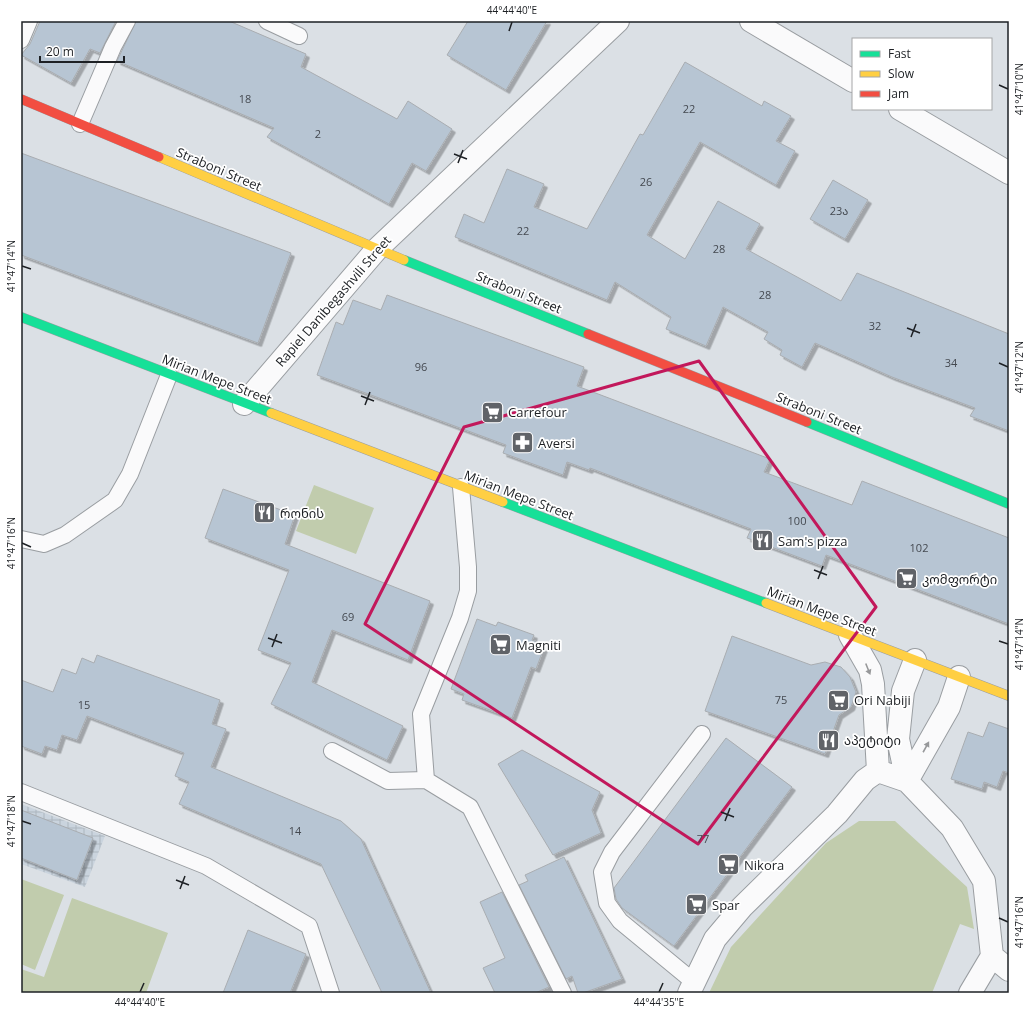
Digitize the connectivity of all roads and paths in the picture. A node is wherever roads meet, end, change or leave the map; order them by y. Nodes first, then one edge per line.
1 (29, 21) edge
2 (127, 21) edge
3 (267, 21) edge
4 (618, 21) edge
5 (751, 21) edge
6 (299, 36) dead end
7 (21, 40) edge
8 (852, 80) edge
9 (21, 99) edge
10 (902, 110) edge
11 (80, 124) junction
12 (1009, 173) edge
13 (377, 249) junction
14 (21, 317) edge
15 (169, 375) junction
16 (244, 404) junction
17 (461, 487) junction
18 (1009, 504) edge
19 (21, 540) edge
20 (850, 635) junction
21 (915, 660) junction
22 (959, 677) junction
23 (1009, 696) edge
24 (702, 734) dead end
25 (332, 751) dead end
26 (878, 771) junction
27 (426, 780) junction
28 (907, 781) junction
29 (21, 792) edge
30 (992, 956) junction
31 (1009, 970) edge
32 (691, 988) edge
33 (331, 993) edge
34 (563, 993) edge
35 (970, 993) edge

1 - 7 lane
2 - 11 lane
3 - 6 lane
4 - 13 street, Rapiel Danibegashvili Street
5 - 8 street
9 - 11 street, Straboni Street
10 - 12 street
11 - 13 street, Straboni Street
13 - 16 street, Rapiel Danibegashvili Street
13 - 18 street, Straboni Street
14 - 15 street, Mirian Mepe Street
15 - 16 street, Mirian Mepe Street
15 - 19 lane
16 - 17 street, Mirian Mepe Street
17 - 20 street, Mirian Mepe Street
17 - 27 lane
20 - 21 street, Mirian Mepe Street
20 -> 26 street
21 - 22 street, Mirian Mepe Street
21 - 28 street
22 - 23 street, Mirian Mepe Street
28 -> 22 street
24 - 32 lane
25 - 27 lane
26 - 28 street
26 - 32 street
27 - 34 lane
28 - 30 street
29 - 33 lane
30 - 31 street
30 - 35 street

